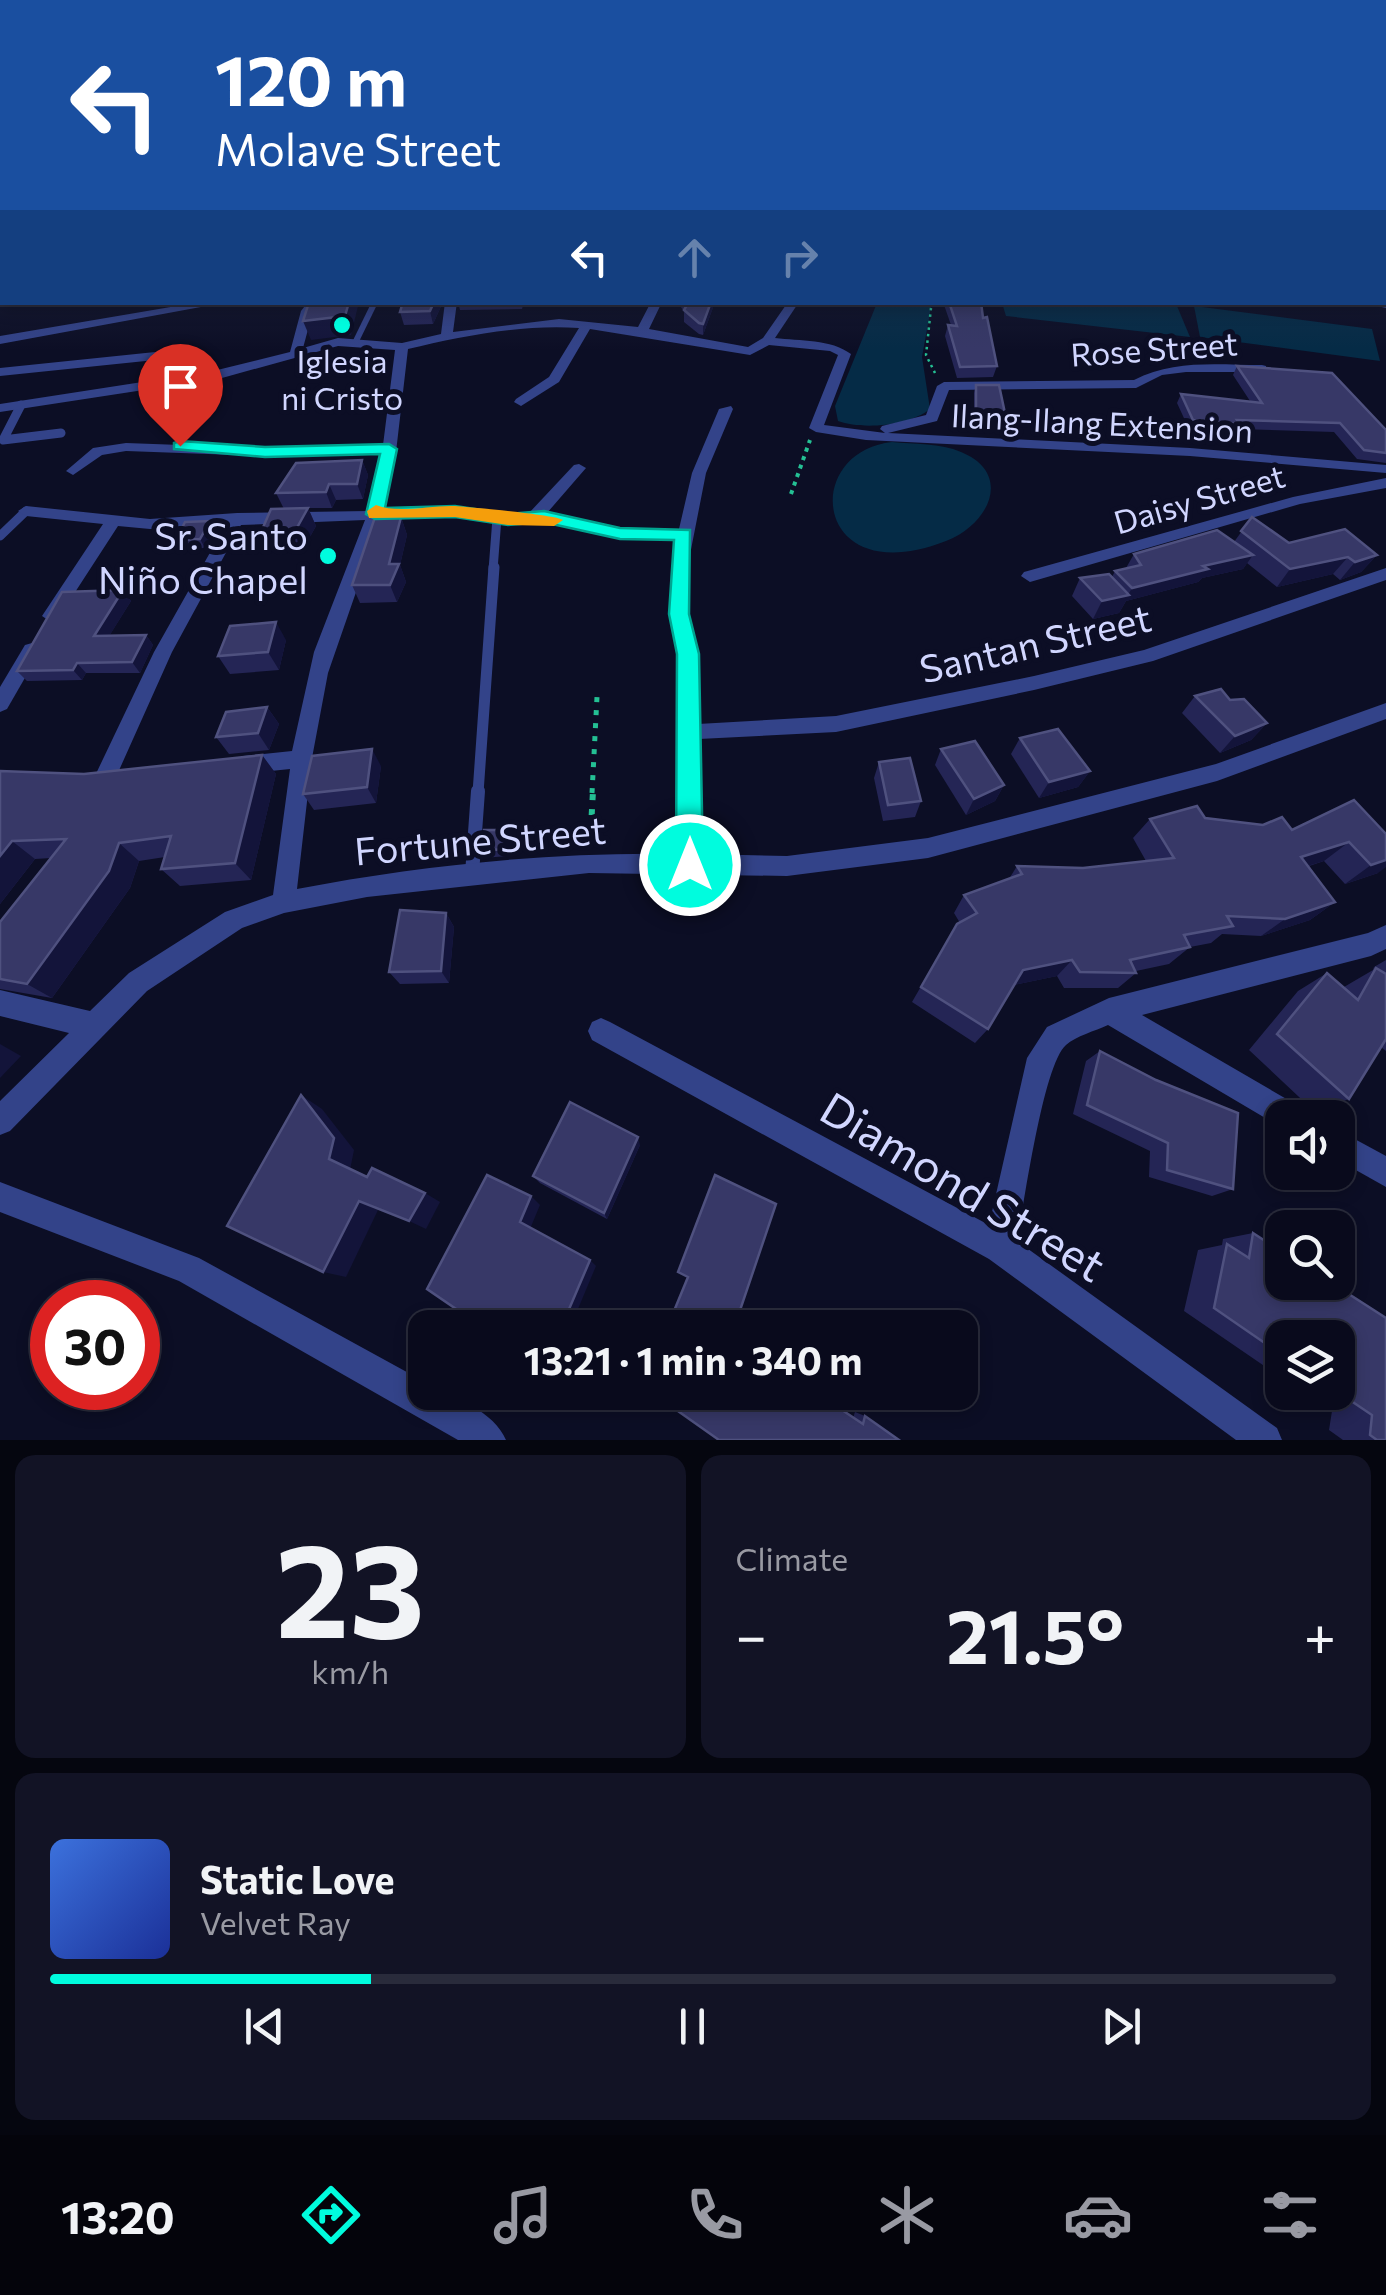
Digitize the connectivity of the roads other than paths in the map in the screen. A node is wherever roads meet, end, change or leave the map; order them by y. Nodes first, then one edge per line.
1 (136, 305) edge
2 (208, 305) edge
3 (312, 305) edge
4 (374, 305) edge
5 (450, 305) edge
6 (655, 305) edge
7 (792, 305) edge
8 (133, 320) junction
9 (588, 324) junction
10 (642, 331) junction
11 (447, 336) junction
12 (0, 340) edge
13 (356, 340) junction
14 (767, 341) junction
15 (402, 347) junction
16 (296, 354) junction
17 (1282, 370) edge
18 (0, 372) edge
19 (202, 377) junction
20 (521, 402) dead end
21 (21, 405) junction
22 (0, 408) edge
23 (726, 410) dead end
24 (60, 433) dead end
25 (866, 436) junction
26 (389, 449) junction
27 (580, 468) dead end
28 (1386, 469) edge
29 (73, 471) dead end
30 (1386, 482) edge
31 (26, 511) joint
32 (375, 514) junction
33 (534, 516) junction
34 (237, 518) junction
35 (497, 518) junction
36 (112, 523) junction
37 (684, 534) junction
38 (0, 536) edge
39 (1386, 574) edge
40 (1030, 576) dead end
41 (0, 704) edge
42 (1386, 711) edge
43 (690, 732) junction
44 (301, 759) junction
45 (222, 767) edge
46 (105, 779) edge
47 (690, 865) junction
48 (472, 874) junction
49 (284, 902) junction
50 (1381, 944) edge
51 (0, 1003) edge
52 (1109, 1011) junction
53 (92, 1025) junction
54 (601, 1031) dead end
55 (1265, 1102) edge
56 (0, 1120) edge
57 (1355, 1154) edge
58 (1386, 1172) edge
59 (0, 1198) edge
60 (1000, 1248) junction
61 (489, 1440) edge
62 (1265, 1440) edge

1 - 8 street
2 - 8 street
3 - 16 street
4 - 13 lane
5 - 11 street
6 - 10 street
7 - 14 street
8 - 12 street
9 - 10 street
9 - 11 street
9 - 20 street
10 - 14 street
11 - 15 street
13 - 15 street
13 - 16 street
14 - 25 street, Ilang-Ilang Extension
15 - 26 street
16 - 19 street
17 - 25 street, Rose Street
18 - 19 street
19 - 21 street
21 - 22 street
21 - 24 lane
23 - 37 street
25 - 28 street, Ilang-Ilang Extension
26 - 29 street
26 - 32 street
27 - 33 street
30 - 40 street, Daisy Street
31 - 36 street
31 - 38 lane
32 - 34 street
32 - 35 street
32 - 44 street
33 - 35 street
33 - 37 street
34 - 36 street
34 - 46 street
35 - 48 lane
36 - 41 street
37 - 43 street
39 - 43 street, Santan Street
42 - 47 street, Fortune Street
43 - 47 street
44 - 45 street
44 - 49 street
47 - 48 street, Fortune Street
48 - 49 street, Fortune Street
49 - 53 street, Fortune Street
50 - 52 street
51 - 53 street
52 - 55 street
52 - 60 street
53 - 56 street, Fortune Street
54 - 60 street, Diamond Street
57 - 58 street
59 - 61 street
60 - 62 street, Diamond Street

